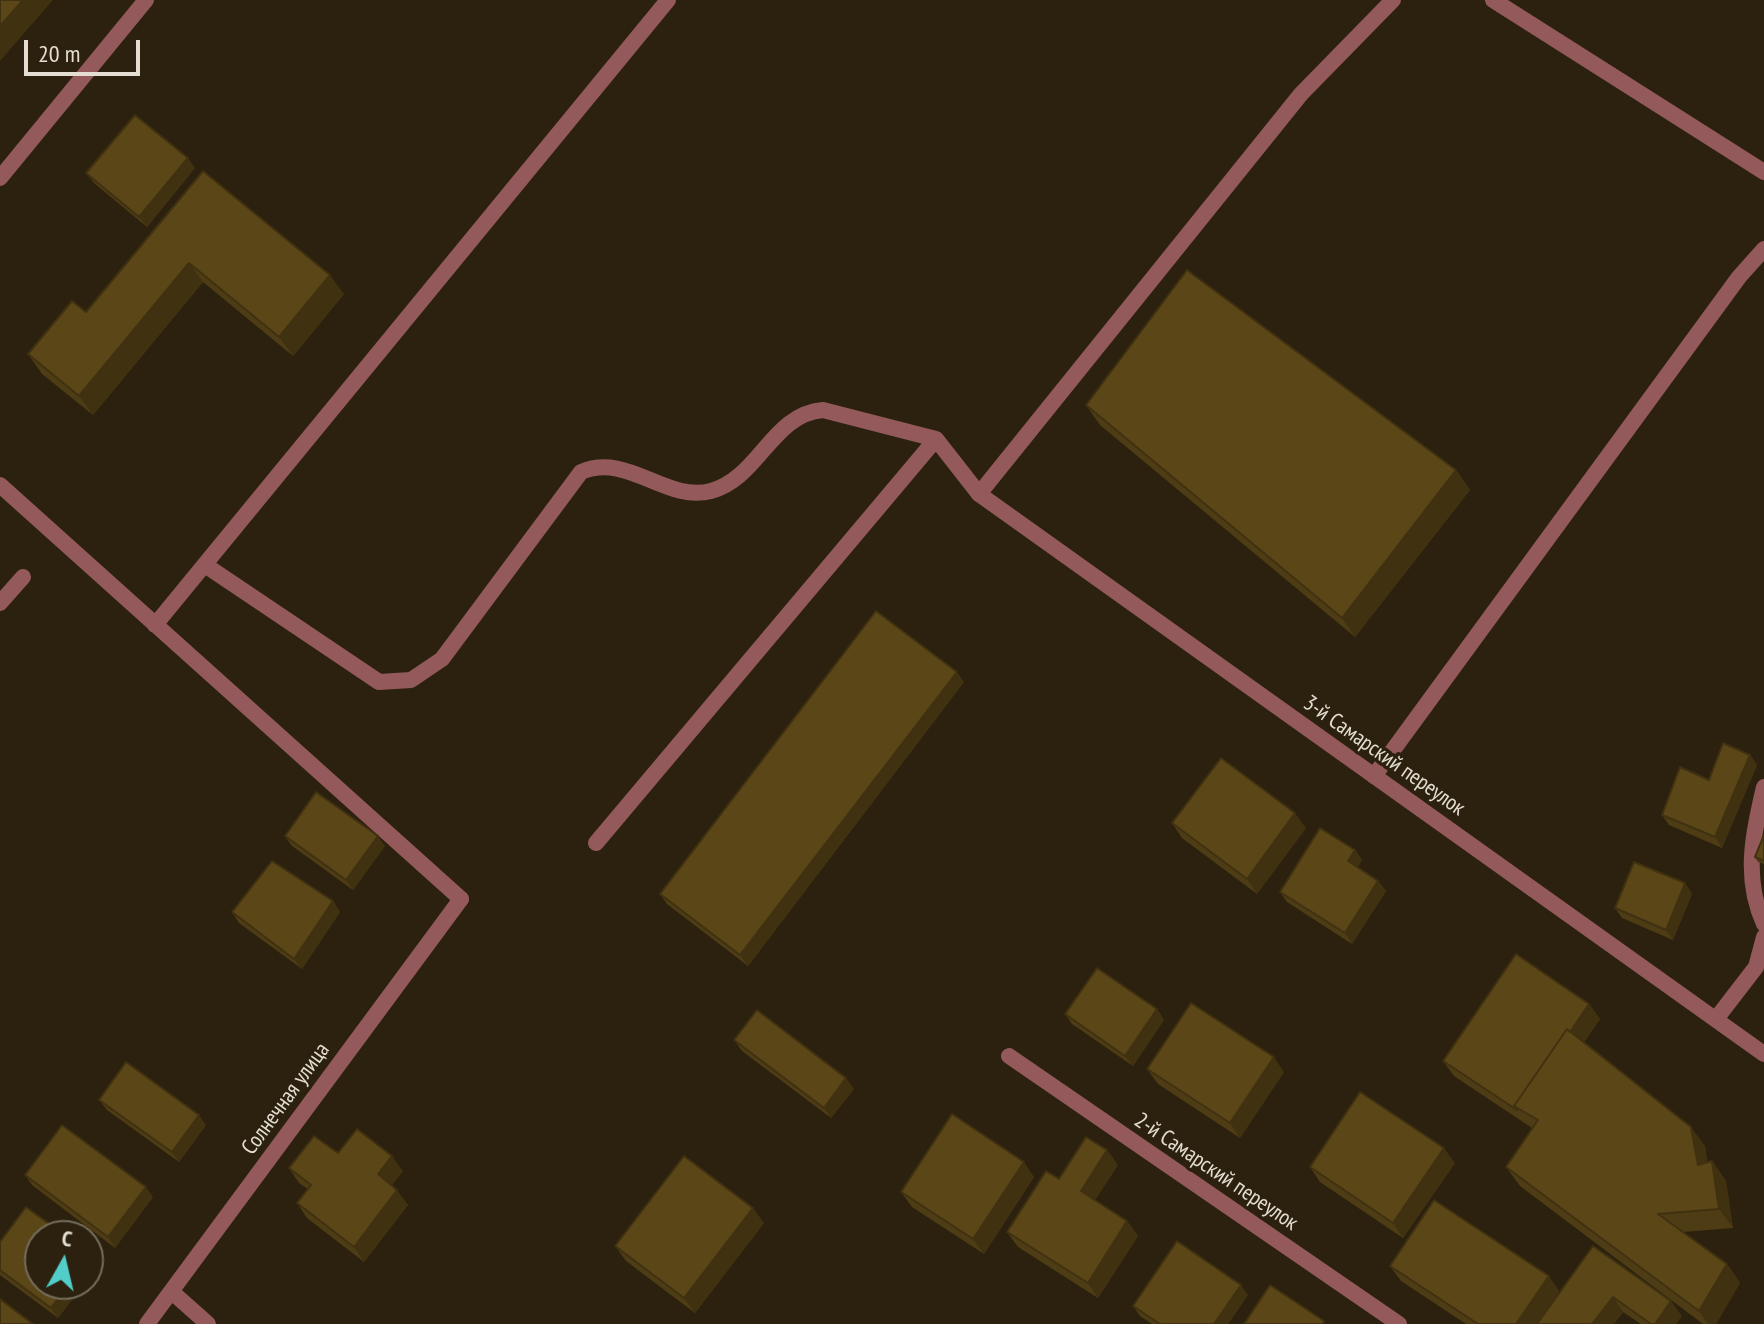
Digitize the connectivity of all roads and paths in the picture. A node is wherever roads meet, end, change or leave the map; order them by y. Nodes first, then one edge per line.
1 (146, 0) edge
2 (668, 0) edge
3 (1393, 0) edge
4 (1493, 0) edge
5 (1764, 172) edge
6 (0, 178) edge
7 (1764, 249) edge
8 (936, 439) junction
9 (0, 485) edge
10 (979, 494) junction
11 (205, 565) junction
12 (23, 577) dead end
13 (0, 603) edge
14 (155, 625) junction
15 (1374, 776) junction
16 (1764, 787) edge
17 (596, 843) dead end
18 (1764, 924) edge
19 (1764, 937) edge
20 (1716, 1019) junction
21 (1764, 1054) edge
22 (1009, 1056) dead end
23 (172, 1292) junction
24 (147, 1324) edge
25 (208, 1324) edge
26 (1399, 1324) edge

1 - 6 street
2 - 11 street
3 - 10 street
4 - 5 street
7 - 15 street
8 - 10 street, 3-й Самарский переулок
8 - 11 street
8 - 17 street
9 - 14 street
10 - 15 street, 3-й Самарский переулок
11 - 14 street
12 - 13 street
14 - 23 street, Солнечная улица
15 - 20 street, 3-й Самарский переулок
16 - 18 street
19 - 20 street
20 - 21 street, 3-й Самарский переулок
22 - 26 street, 2-й Самарский переулок
23 - 24 street, Солнечная улица
23 - 25 street

